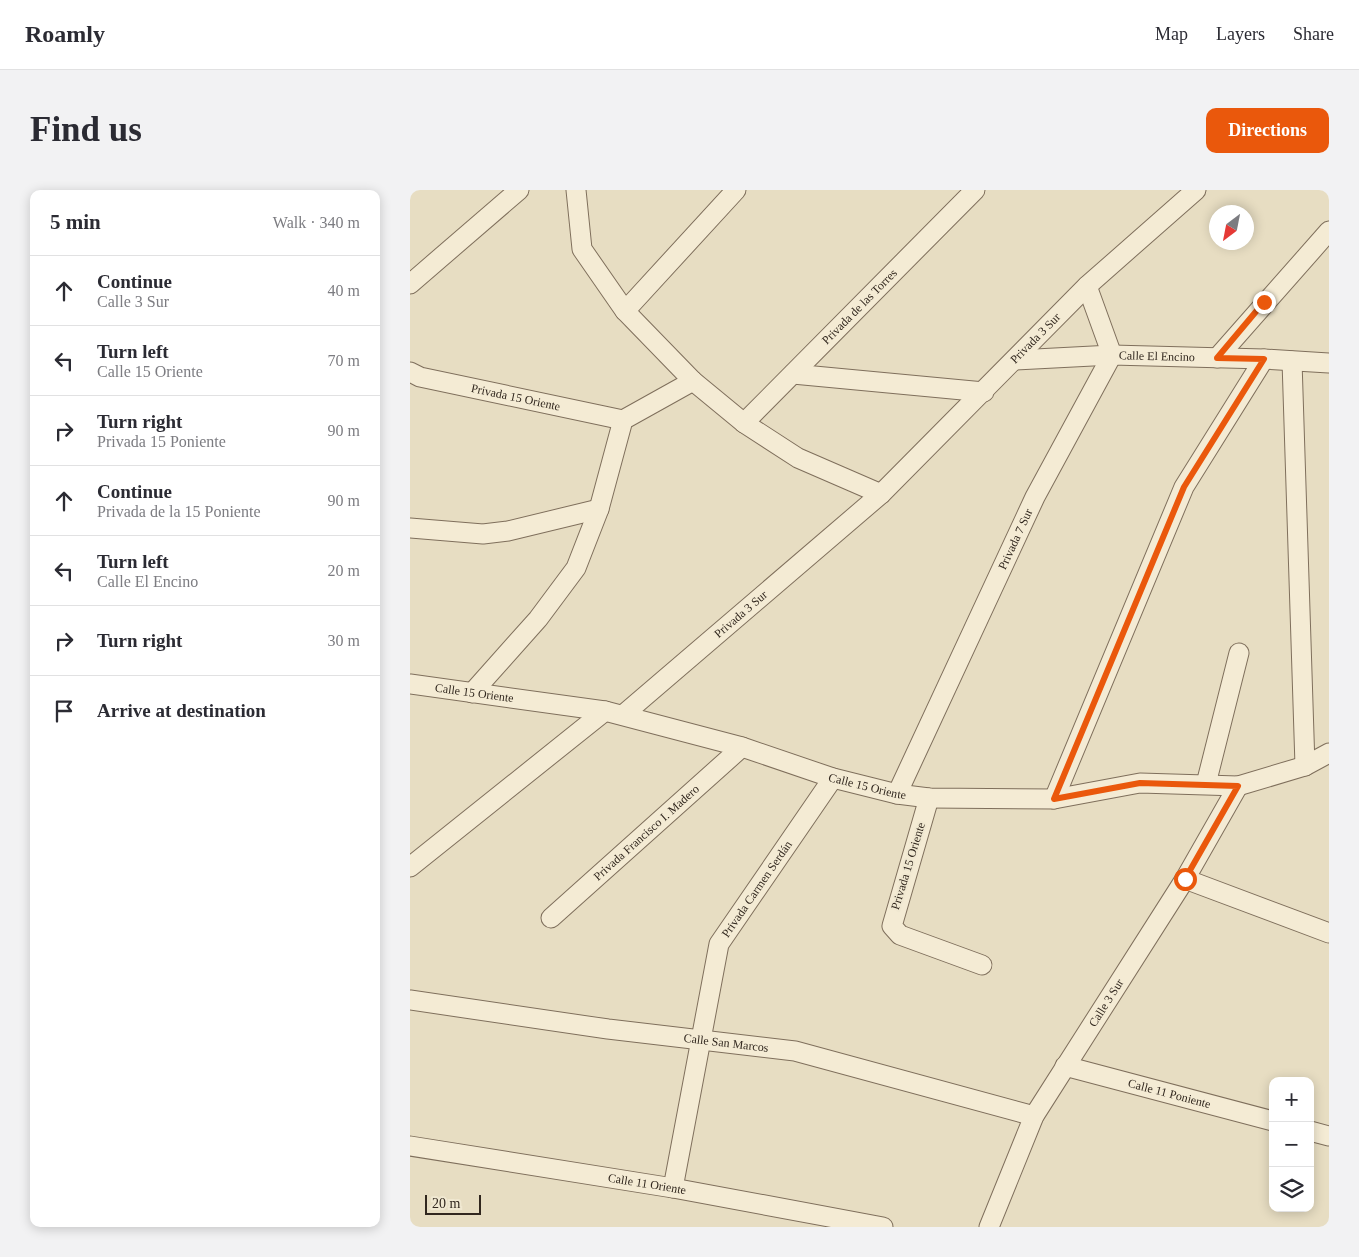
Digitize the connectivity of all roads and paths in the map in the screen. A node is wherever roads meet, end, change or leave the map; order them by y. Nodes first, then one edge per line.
1 (520, 190) edge
2 (576, 190) edge
3 (736, 190) edge
4 (975, 190) edge
5 (1196, 190) edge
6 (1329, 231) edge
7 (410, 284) edge
8 (1087, 286) junction
9 (626, 311) junction
10 (1112, 355) junction
11 (1217, 358) junction
12 (1264, 359) junction
13 (1015, 360) junction
14 (1292, 361) junction
15 (1329, 363) edge
16 (410, 372) edge
17 (793, 374) junction
18 (693, 381) junction
19 (984, 392) junction
20 (623, 420) junction
21 (744, 423) junction
22 (881, 494) junction
23 (599, 509) junction
24 (410, 528) edge
25 (1239, 654) dead end
26 (410, 684) edge
27 (472, 693) junction
28 (605, 710) junction
29 (623, 715) junction
30 (742, 747) junction
31 (1329, 753) edge
32 (1305, 766) junction
33 (833, 778) junction
34 (1206, 784) junction
35 (1238, 786) junction
36 (897, 794) junction
37 (929, 798) junction
38 (1054, 799) junction
39 (410, 867) edge
40 (1185, 879) junction
41 (551, 918) dead end
42 (1329, 933) edge
43 (982, 965) dead end
44 (410, 1000) edge
45 (702, 1040) junction
46 (1065, 1066) junction
47 (1034, 1116) junction
48 (1269, 1120) edge
49 (1314, 1132) edge
50 (1329, 1136) edge
51 (410, 1146) edge
52 (673, 1188) junction
53 (884, 1227) edge
54 (989, 1227) edge

1 - 7 street
2 - 9 street
3 - 9 street
4 - 17 street, Privada de las Torres
5 - 8 street, Privada 3 Sur
6 - 11 street
8 - 10 street
8 - 13 street, Privada 3 Sur
9 - 18 street
10 - 11 street, Calle El Encino
10 - 13 street, Calle El Encino
10 - 36 street, Privada 7 Sur
11 - 12 street, Calle El Encino
12 - 14 street, Calle El Encino
12 - 38 street
13 - 19 street, Privada 3 Sur
14 - 15 street, Calle El Encino
14 - 32 street
16 - 20 street, Privada 15 Oriente
17 - 19 street
17 - 21 street, Privada de las Torres
18 - 20 street
18 - 21 street
19 - 22 street, Privada 3 Sur
20 - 23 street
21 - 22 street
22 - 29 street, Privada 3 Sur
23 - 24 street
23 - 27 street
25 - 34 street
26 - 27 street, Calle 15 Oriente
27 - 28 street, Calle 15 Oriente
28 - 29 street, Calle 15 Oriente
28 - 39 street
29 - 30 street, Calle 15 Oriente
30 - 33 street, Calle 15 Oriente
30 - 41 street, Privada Francisco I. Madero
31 - 32 street, Calle 15 Oriente
32 - 35 street, Calle 15 Oriente
33 - 36 street, Calle 15 Oriente
33 - 45 street, Privada Carmen Serdán
34 - 35 street, Calle 15 Oriente
34 - 38 street, Calle 15 Oriente
35 - 40 street, Calle 3 Sur
36 - 37 street, Calle 15 Oriente
37 - 38 street, Calle 15 Oriente
37 - 43 street, Privada 15 Oriente
40 - 42 street
40 - 46 street, Calle 3 Sur
44 - 45 street, Calle San Marcos
45 - 47 street, Calle San Marcos
45 - 52 street, Privada Carmen Serdán
46 - 47 street, Calle 3 Sur
46 - 48 street, Calle 11 Poniente
47 - 54 street, Calle 3 Sur
49 - 50 street
51 - 52 street, Calle 11 Oriente
52 - 53 street, Calle 11 Oriente

